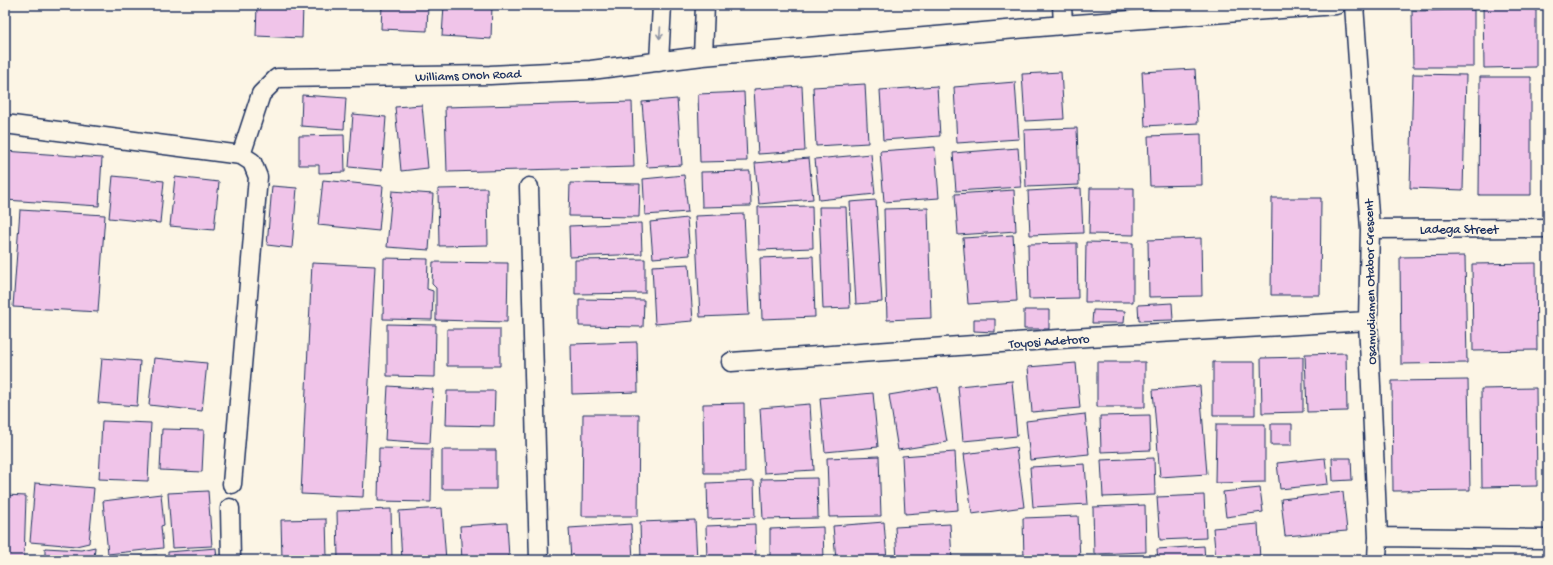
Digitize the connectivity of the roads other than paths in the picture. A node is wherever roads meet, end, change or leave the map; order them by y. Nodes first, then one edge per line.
1 (662, 5) edge
2 (705, 5) edge
3 (1062, 5) edge
4 (1336, 5) edge
5 (1354, 5) edge
6 (1132, 13) edge
7 (1063, 25) junction
8 (703, 56) junction
9 (659, 62) junction
10 (5, 124) edge
11 (241, 155) junction
12 (529, 187) dead end
13 (1548, 228) edge
14 (1370, 229) junction
15 (1368, 321) junction
16 (731, 362) dead end
17 (232, 484) dead end
18 (230, 508) dead end
19 (1378, 537) junction
20 (1548, 539) edge
21 (231, 560) edge
22 (539, 560) edge
23 (1377, 560) edge

1 -> 9 street
2 - 8 street
3 - 7 street
4 - 6 street, Williams Onoh Road
5 - 14 street, Osamudiamen Otabor Crescent
6 - 7 street, Williams Onoh Road
7 - 8 street, Williams Onoh Road
8 - 9 street, Williams Onoh Road
9 - 11 street, Williams Onoh Road
10 - 11 street
11 - 17 street
12 - 22 street
13 - 14 street, Ladega Street
14 - 15 street, Osamudiamen Otabor Crescent
15 - 16 street, Toyosi Adetoro
15 - 19 street, Osamudiamen Otabor Crescent
18 - 21 street
19 - 20 street
19 - 23 street, Osamudiamen Otabor Crescent

